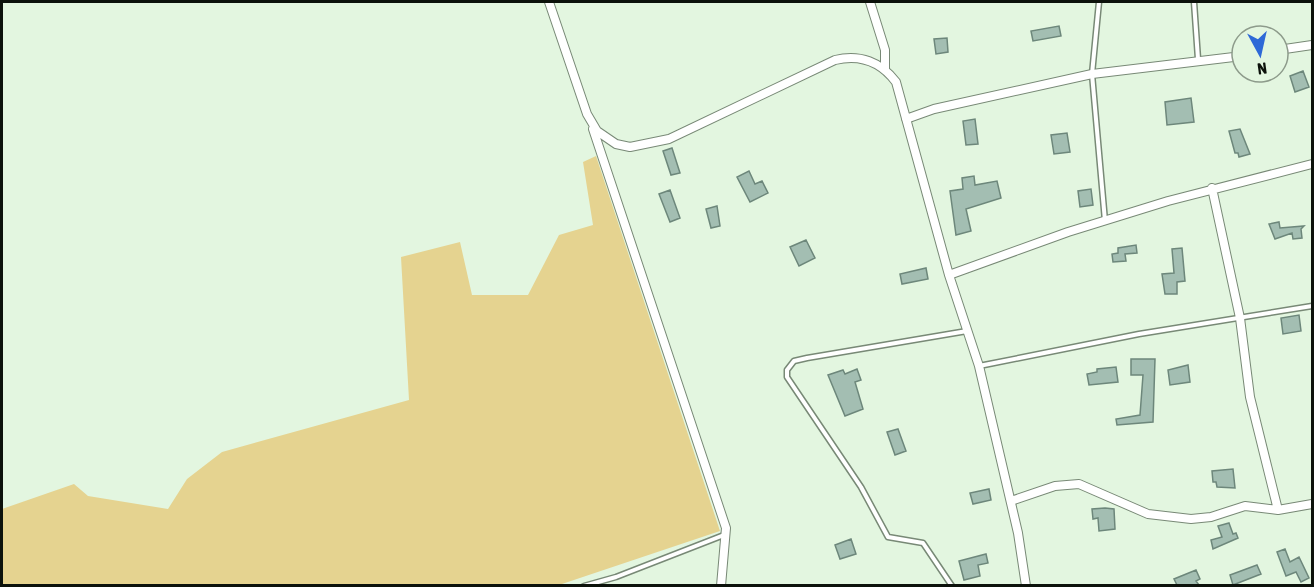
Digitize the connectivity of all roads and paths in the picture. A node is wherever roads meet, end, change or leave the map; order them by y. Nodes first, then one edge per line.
1 (549, 2) edge
2 (870, 2) edge
3 (1099, 2) edge
4 (1194, 2) edge
5 (1312, 45) edge
6 (1290, 49) edge
7 (1230, 57) edge
8 (1198, 60) junction
9 (885, 70) junction
10 (1092, 74) junction
11 (589, 119) junction
12 (906, 119) junction
13 (1312, 164) edge
14 (1212, 188) junction
15 (1105, 221) junction
16 (949, 275) junction
17 (1312, 306) edge
18 (1240, 318) junction
19 (967, 331) junction
20 (978, 366) junction
21 (1011, 501) junction
22 (1312, 504) edge
23 (1278, 510) junction
24 (727, 534) junction
25 (584, 585) edge
26 (721, 585) edge
27 (952, 585) edge
28 (1026, 585) edge

1 - 11 street
2 - 9 street
3 - 10 lane
4 - 8 lane
5 - 6 street
7 - 8 street
8 - 10 street
9 - 11 street
9 - 12 street
10 - 12 street
10 - 15 lane
11 - 24 street
12 - 16 street
13 - 14 street
14 - 15 street
14 - 18 street
15 - 16 street
16 - 19 street
17 - 18 lane
18 - 20 lane
18 - 23 street
19 - 20 street
19 - 27 lane
20 - 21 street
21 - 23 street
21 - 28 street
22 - 23 street
24 - 25 lane
24 - 26 street

